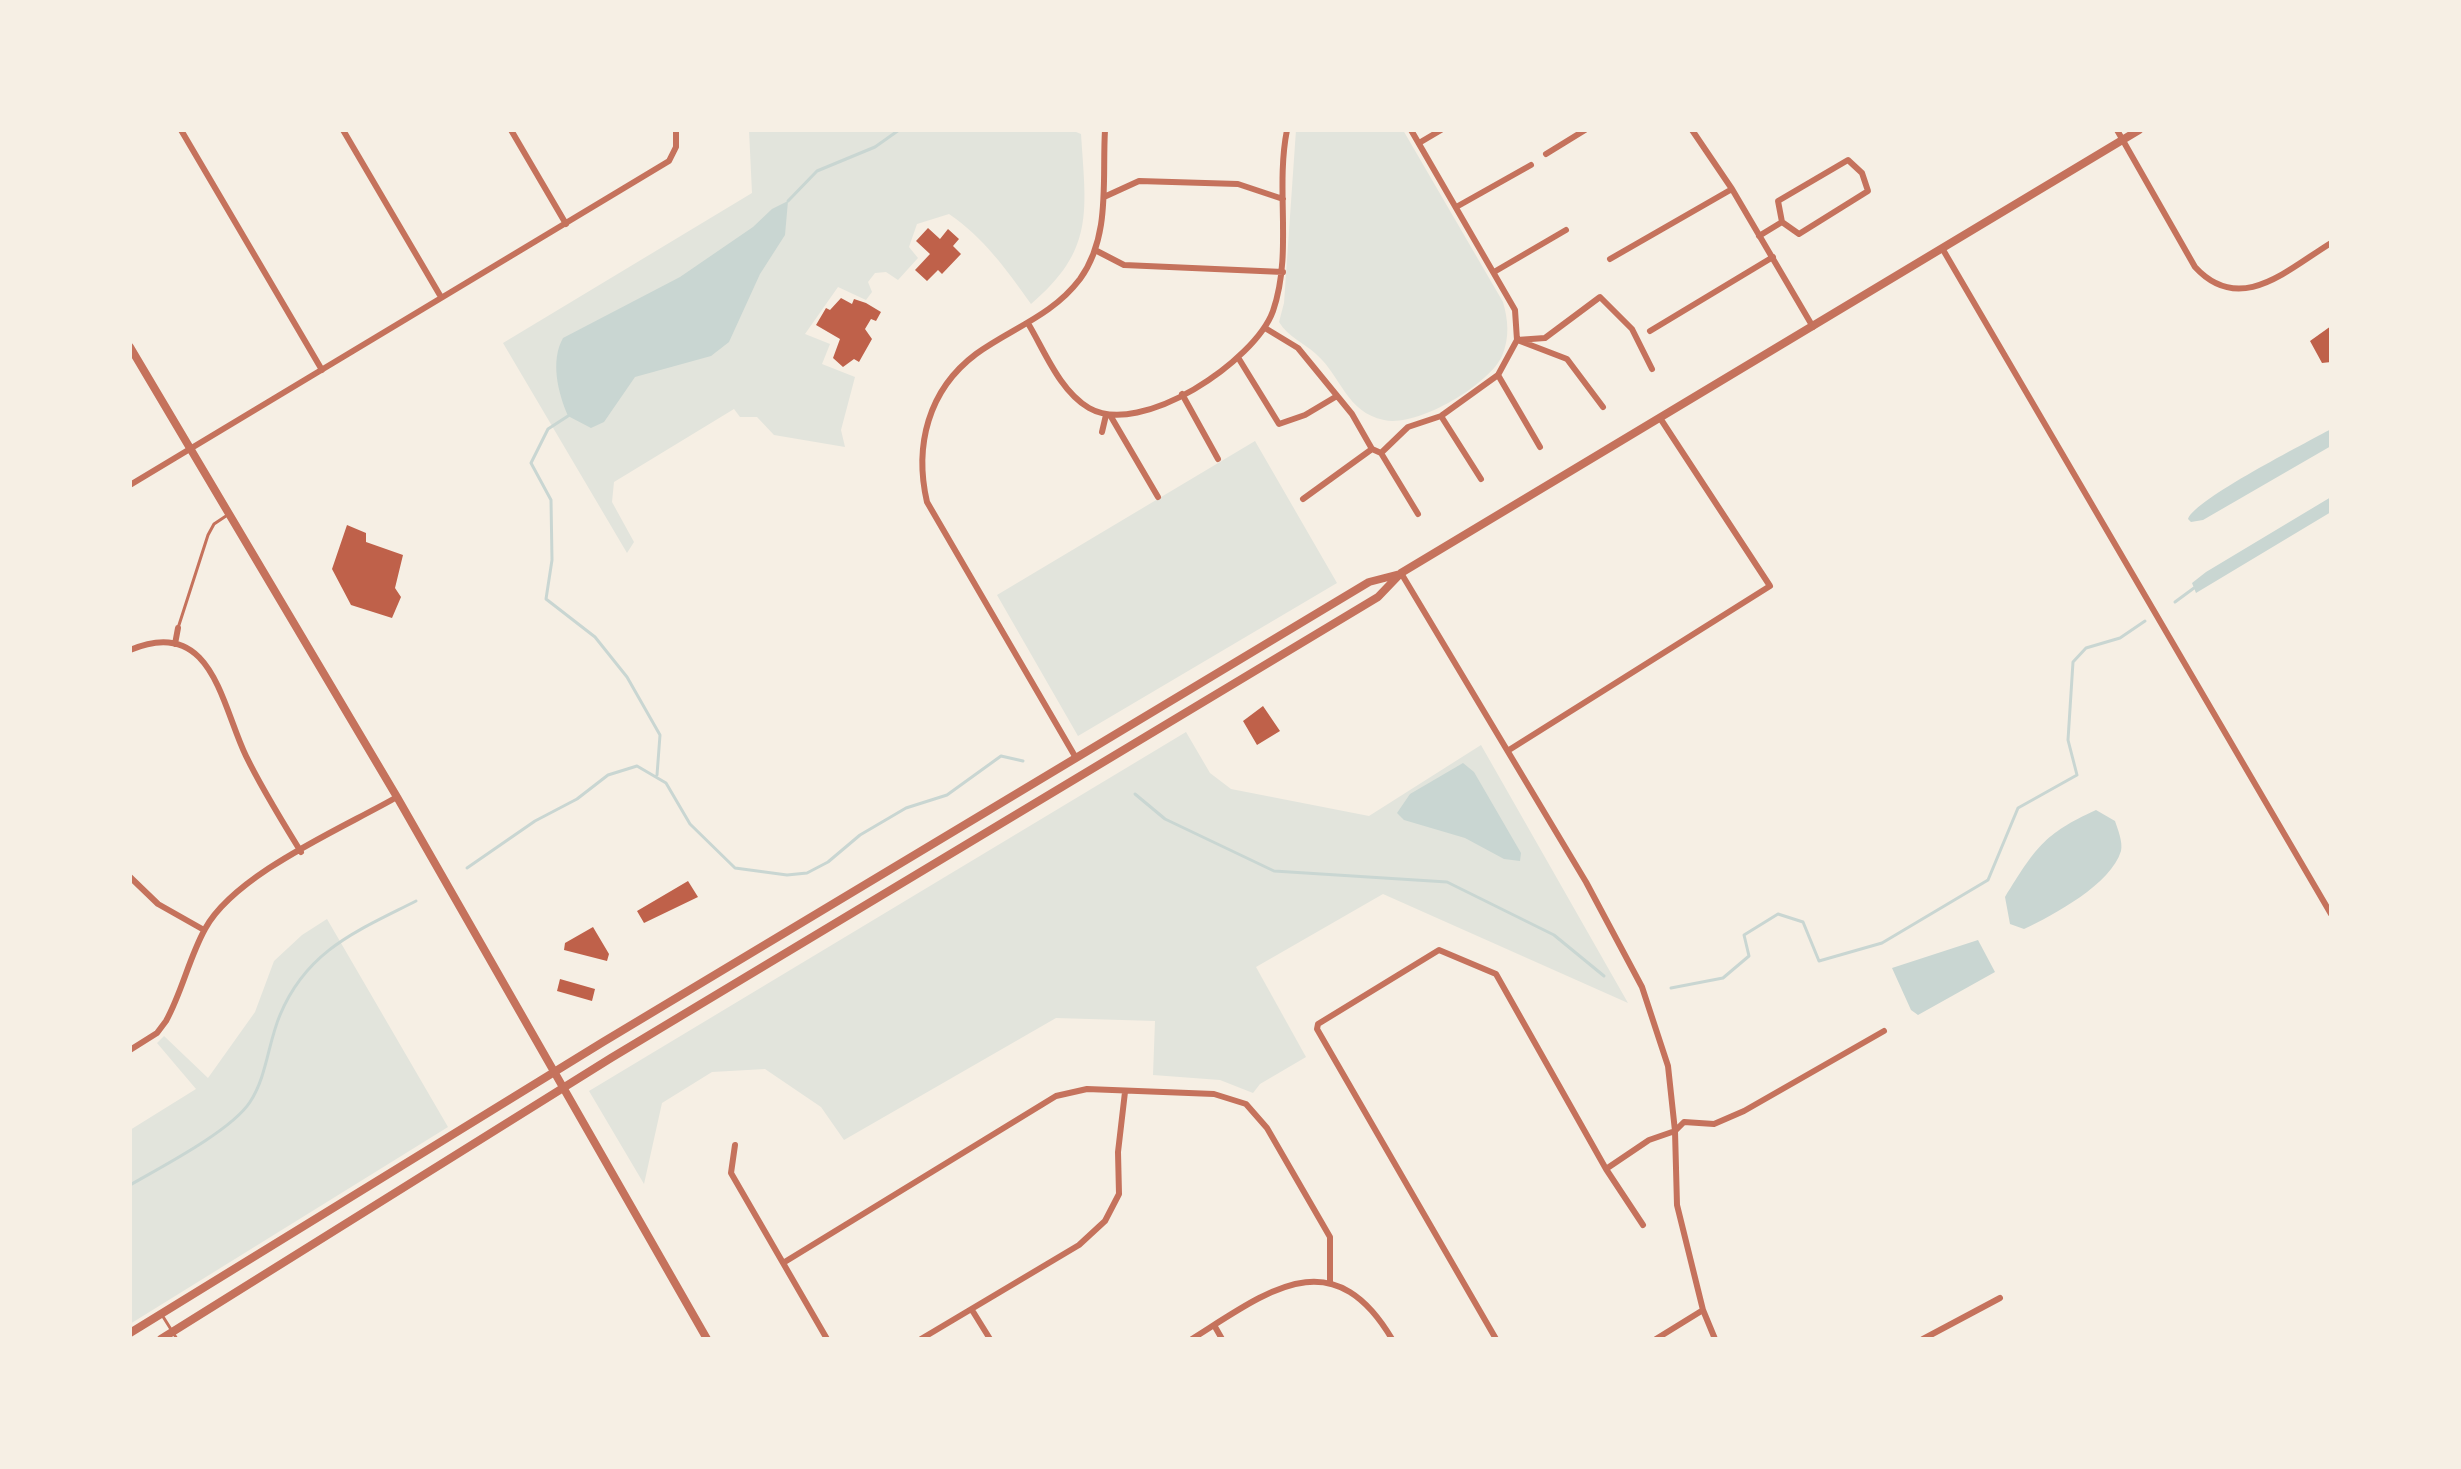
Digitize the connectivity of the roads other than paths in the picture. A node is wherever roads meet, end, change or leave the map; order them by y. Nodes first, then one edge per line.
1 (181, 130) edge
2 (343, 130) edge
3 (511, 130) edge
4 (676, 130) edge
5 (1105, 130) edge
6 (1287, 130) edge
7 (1411, 130) edge
8 (1441, 130) edge
9 (1585, 130) edge
10 (1692, 130) edge
11 (2117, 130) edge
12 (2139, 130) edge
13 (2122, 140) junction
14 (1419, 143) junction
15 (1546, 154) dead end
16 (1531, 165) dead end
17 (1732, 189) junction
18 (1104, 197) junction
19 (1283, 199) junction
20 (1458, 206) junction
21 (1782, 222) junction
22 (566, 224) junction
23 (1566, 230) dead end
24 (1759, 236) junction
25 (2331, 243) edge
26 (1942, 248) junction
27 (1095, 250) junction
28 (1773, 257) junction
29 (1610, 259) dead end
30 (1283, 272) junction
31 (1494, 272) junction
32 (441, 297) junction
33 (1029, 325) junction
34 (1813, 327) junction
35 (1265, 328) junction
36 (1650, 331) dead end
37 (1517, 340) junction
38 (130, 347) edge
39 (1239, 359) junction
40 (1652, 369) dead end
41 (322, 370) junction
42 (1498, 375) junction
43 (1182, 394) junction
44 (1337, 396) junction
45 (1603, 407) dead end
46 (1108, 415) junction
47 (1441, 416) junction
48 (1660, 418) junction
49 (1102, 432) dead end
50 (1540, 447) dead end
51 (190, 449) junction
52 (1372, 449) junction
53 (1381, 453) junction
54 (1218, 459) dead end
55 (1481, 479) dead end
56 (130, 485) edge
57 (1158, 497) dead end
58 (1303, 499) dead end
59 (229, 514) junction
60 (1418, 514) dead end
61 (1401, 573) junction
62 (178, 628) joint
63 (175, 644) junction
64 (130, 650) edge
65 (1509, 750) junction
66 (1076, 758) junction
67 (1085, 772) junction
68 (397, 797) junction
69 (301, 852) junction
70 (130, 877) edge
71 (2331, 914) edge
72 (204, 930) junction
73 (1884, 1031) dead end
74 (130, 1050) edge
75 (553, 1072) junction
76 (562, 1088) junction
77 (1125, 1092) junction
78 (1675, 1131) junction
79 (735, 1145) dead end
80 (1606, 1169) junction
81 (1643, 1225) dead end
82 (783, 1263) junction
83 (1330, 1282) junction
84 (2000, 1298) dead end
85 (972, 1310) junction
86 (1703, 1310) junction
87 (161, 1313) junction
88 (1214, 1325) junction
89 (130, 1333) edge
90 (175, 1335) edge
91 (161, 1339) edge
92 (707, 1339) edge
93 (827, 1339) edge
94 (921, 1339) edge
95 (990, 1339) edge
96 (1192, 1339) edge
97 (1222, 1339) edge
98 (1392, 1339) edge
99 (1496, 1339) edge
100 (1656, 1339) edge
101 (1715, 1339) edge
102 (1923, 1339) edge

1 - 41 street
2 - 32 street
3 - 22 street
4 - 22 street
5 - 18 street
6 - 19 street
7 - 14 street
8 - 14 street
9 - 15 street
10 - 17 street
11 - 13 street
12 - 13 street
13 - 25 street
13 - 26 street
14 - 20 street
16 - 20 street
17 - 24 street
17 - 29 street
18 - 19 street
18 - 27 street
19 - 30 street
20 - 31 street
21 - 21 street
21 - 24 street
22 - 32 street
23 - 31 street
24 - 28 street
26 - 34 street
26 - 71 street
27 - 30 street
27 - 33 street
28 - 34 street
28 - 36 street
30 - 35 street
31 - 37 street
32 - 41 street
33 - 46 street
33 - 66 street
34 - 48 street
35 - 39 street
35 - 44 street
37 - 40 street
37 - 42 street
37 - 45 street
38 - 51 street
39 - 43 street
39 - 44 street
41 - 51 street
42 - 47 street
42 - 50 street
43 - 46 street
43 - 54 street
44 - 52 street
46 - 49 street
46 - 57 street
47 - 53 street
47 - 55 street
48 - 61 street
48 - 65 street
51 - 56 street
51 - 59 street
52 - 53 street
52 - 58 street
53 - 60 street
59 - 62 lane
59 - 68 street
61 - 65 street
61 - 66 street
61 - 67 street
62 - 63 street
63 - 64 street
63 - 69 street
65 - 78 street
66 - 67 street
66 - 75 street
67 - 76 street
68 - 69 street
68 - 75 street
69 - 72 street
70 - 72 street
72 - 74 street
73 - 78 street
75 - 76 street
75 - 87 street
76 - 90 street
76 - 92 street
77 - 82 street
77 - 83 street
77 - 85 street
78 - 80 street
78 - 86 street
79 - 82 street
80 - 81 street
80 - 99 street
82 - 93 street
83 - 88 street
83 - 98 street
84 - 102 street
85 - 94 street
85 - 95 street
86 - 100 street
86 - 101 street
87 - 89 street
87 - 90 lane
88 - 96 street
88 - 97 street
90 - 91 street

